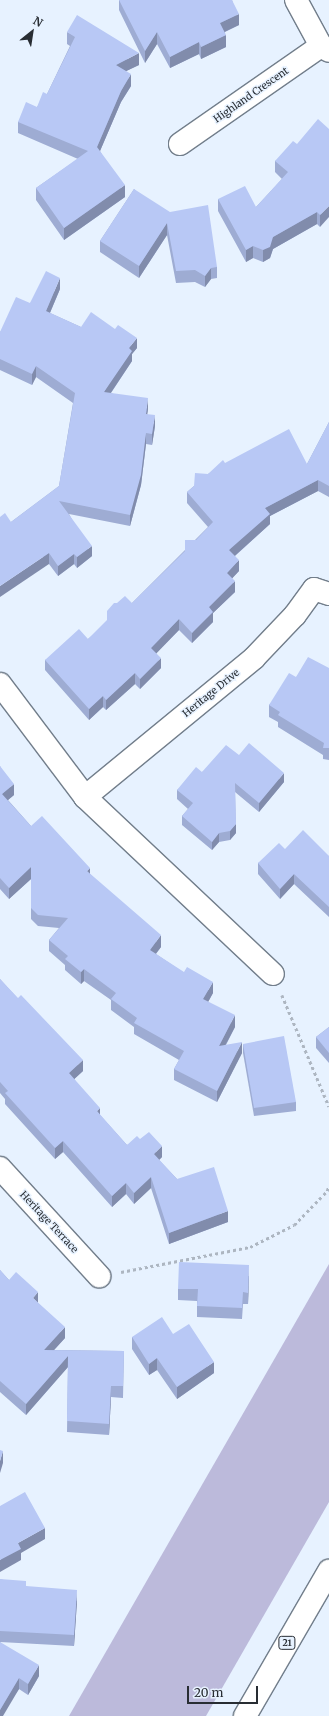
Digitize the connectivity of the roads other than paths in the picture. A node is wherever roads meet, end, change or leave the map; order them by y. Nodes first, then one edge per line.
1 (296, 0) edge
2 (325, 48) edge
3 (180, 144) dead end
4 (329, 594) edge
5 (0, 684) edge
6 (85, 797) junction
7 (273, 974) road end
8 (0, 1168) edge
9 (99, 1276) road end
10 (329, 1570) edge
11 (245, 1716) edge

1 - 2 street, Highland Crescent
2 - 3 street, Highland Crescent
4 - 6 street, Heritage Drive
5 - 6 street
6 - 7 street
8 - 9 street, Heritage Terrace
10 - 11 street, 21

